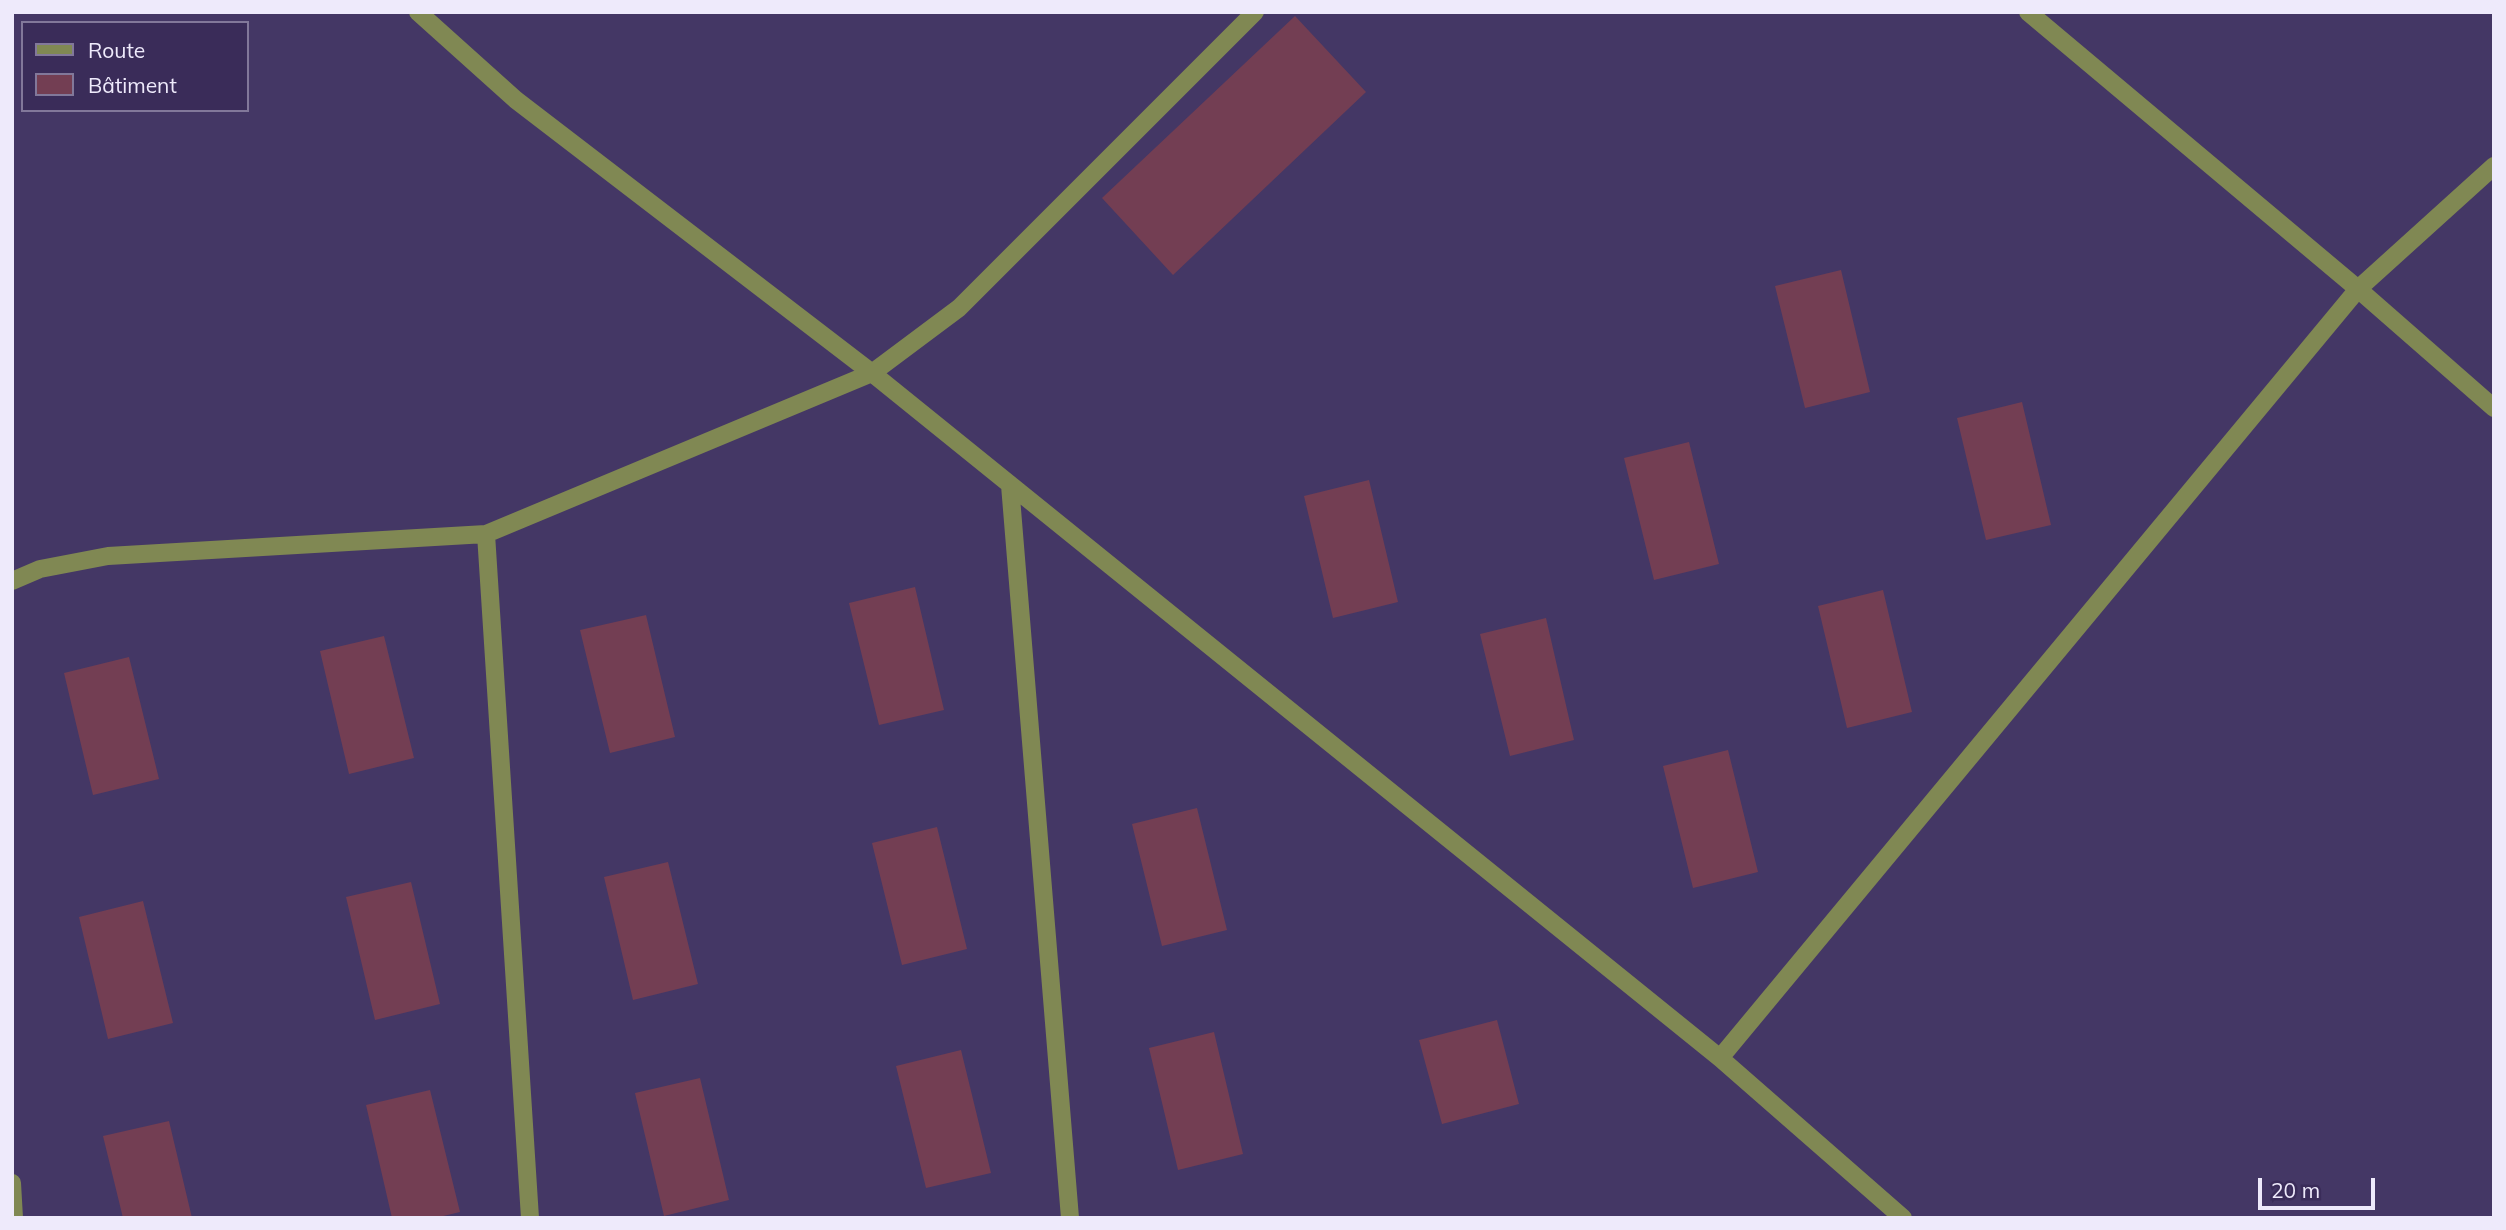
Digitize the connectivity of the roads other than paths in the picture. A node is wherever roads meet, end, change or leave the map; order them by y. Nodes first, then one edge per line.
1 (418, 12) edge
2 (1255, 12) edge
3 (2028, 12) edge
4 (2494, 166) edge
5 (2358, 289) junction
6 (872, 373) junction
7 (2494, 408) edge
8 (1010, 485) junction
9 (486, 534) junction
10 (12, 581) edge
11 (1720, 1058) junction
12 (12, 1183) edge
13 (14, 1218) edge
14 (530, 1218) edge
15 (1070, 1218) edge
16 (1903, 1218) edge

1 - 6 street
2 - 6 street
3 - 5 street
4 - 5 street
5 - 7 street
5 - 11 street
6 - 8 street
6 - 9 street
8 - 11 street
8 - 15 street
9 - 10 street
9 - 14 street
11 - 16 street
12 - 13 street

